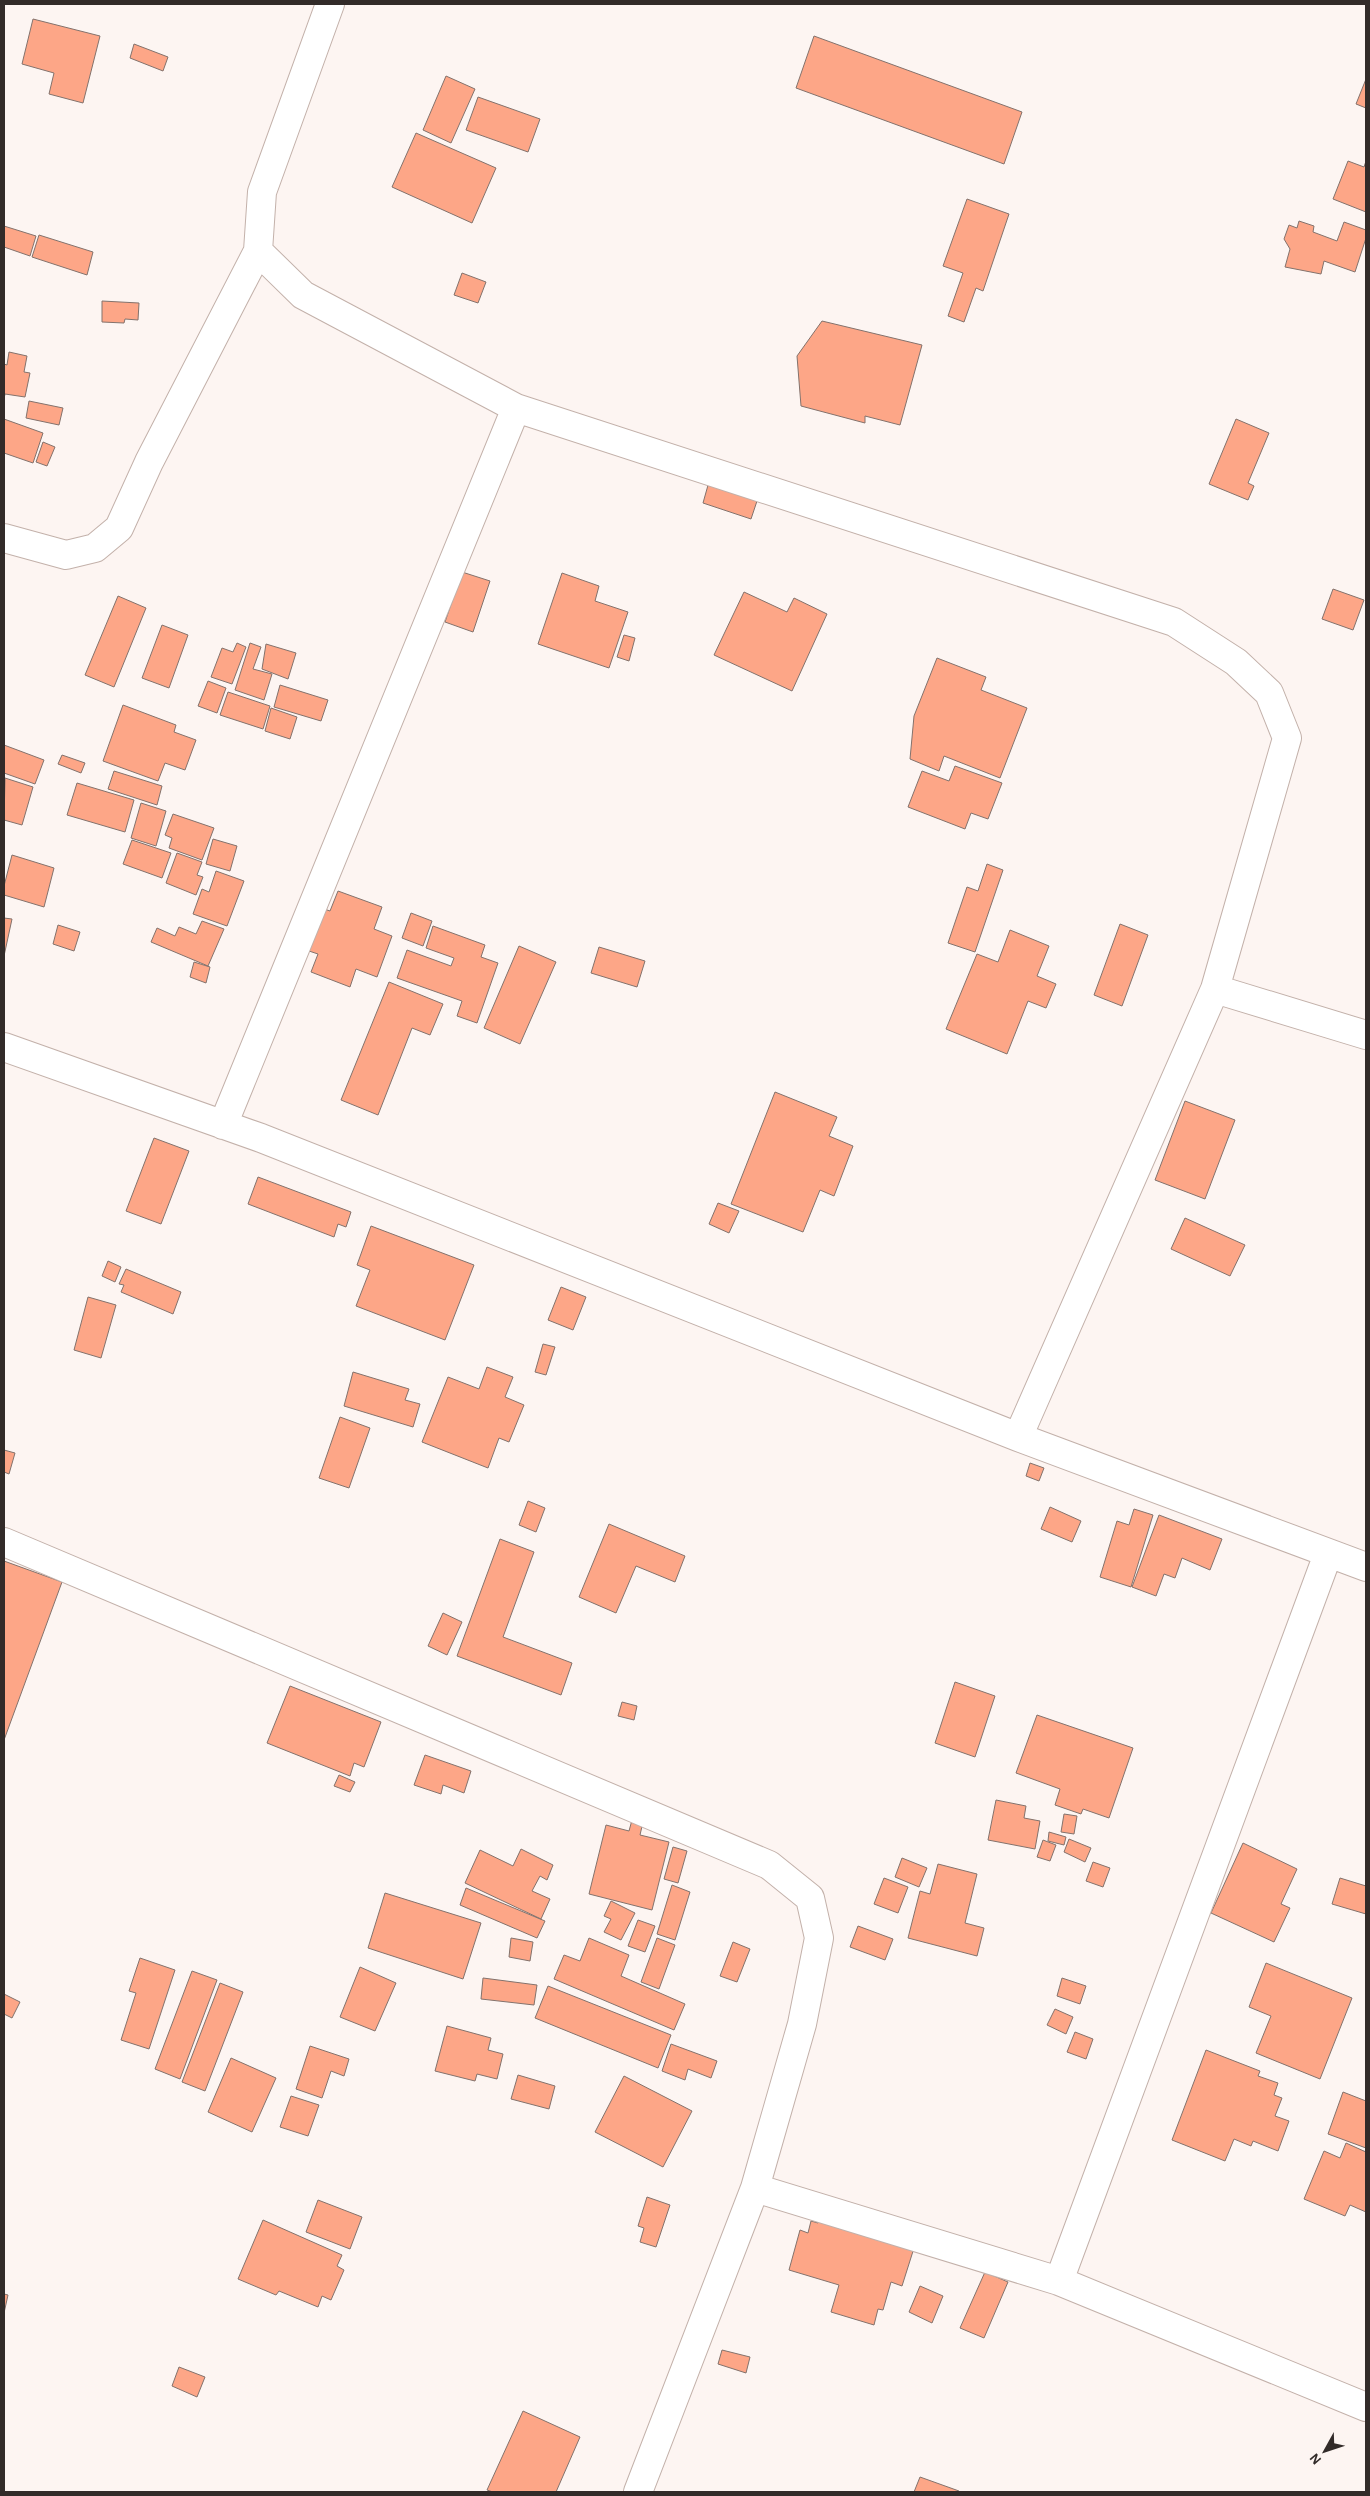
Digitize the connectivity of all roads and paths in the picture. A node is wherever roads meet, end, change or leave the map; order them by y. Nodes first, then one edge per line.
1 (330, 4) edge
2 (258, 250) junction
3 (516, 408) junction
4 (4, 538) edge
5 (1216, 989) junction
6 (1366, 1035) edge
7 (4, 1047) edge
8 (223, 1125) junction
9 (1018, 1437) junction
10 (4, 1542) edge
11 (1328, 1554) junction
12 (1366, 1567) edge
13 (754, 2188) junction
14 (1059, 2281) junction
15 (1366, 2407) edge
16 (638, 2492) edge

1 - 2 street
2 - 3 street
2 - 4 street
3 - 5 street
3 - 8 street
5 - 6 street
5 - 9 street
7 - 8 street
8 - 9 street
9 - 11 street
10 - 13 street
11 - 12 street
11 - 14 street
13 - 14 street
13 - 16 street
14 - 15 street

